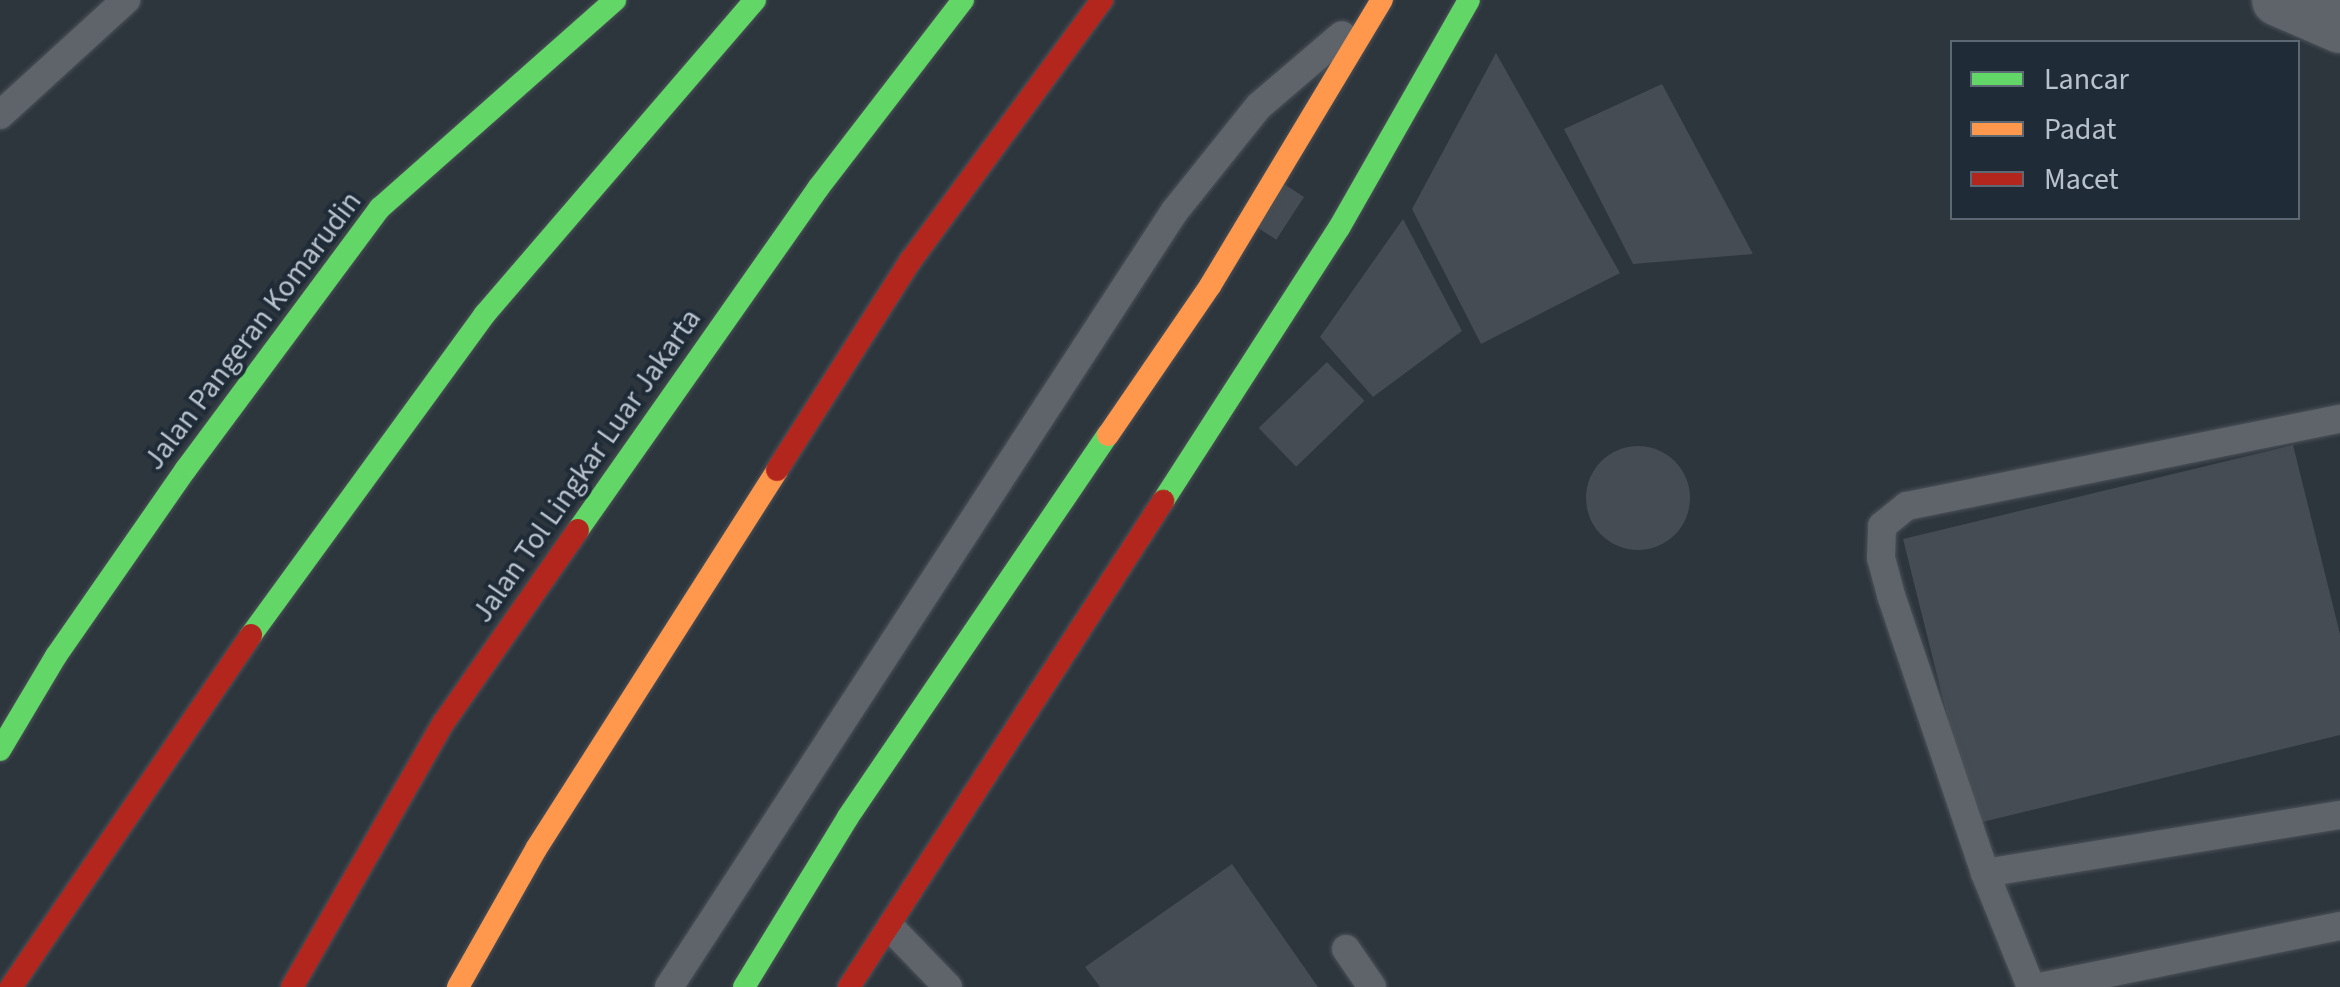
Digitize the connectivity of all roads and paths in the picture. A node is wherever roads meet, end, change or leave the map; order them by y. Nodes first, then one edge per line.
1 (126, 0) edge
2 (614, 0) edge
3 (756, 0) edge
4 (963, 0) edge
5 (1102, 0) edge
6 (1468, 0) edge
7 (2278, 0) edge
8 (1381, 1) edge
9 (2340, 27) edge
10 (0, 116) edge
11 (2340, 419) edge
12 (0, 750) edge
13 (2340, 815) edge
14 (1984, 873) junction
15 (2340, 926) edge
16 (890, 928) junction
17 (47, 938) junction
18 (1346, 948) dead end
19 (12, 987) edge
20 (42, 987) edge
21 (292, 987) edge
22 (458, 987) edge
23 (669, 987) edge
24 (744, 987) edge
25 (849, 987) edge
26 (948, 987) edge
27 (1372, 987) edge
28 (2031, 987) edge
29 (2040, 987) edge

1 - 10 lane
2 - 12 main road, Jalan Pangeran Komarudin
3 - 17 main road
4 - 21 main road, Jalan Tol Lingkar Luar Jakarta
5 - 22 main road
6 - 16 main road
7 - 9 street
8 - 23 lane
8 - 24 main road
11 - 14 lane
13 - 14 lane
14 - 28 lane
15 - 29 lane
16 - 25 main road
16 - 26 lane
17 - 19 main road
17 - 20 lane
18 - 27 lane

